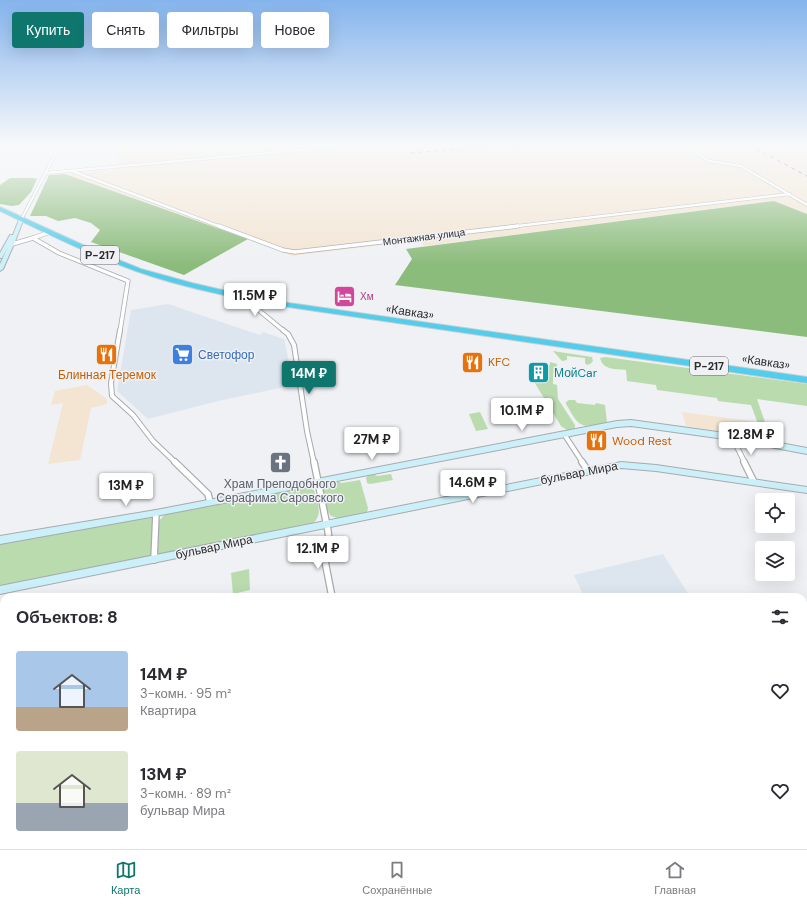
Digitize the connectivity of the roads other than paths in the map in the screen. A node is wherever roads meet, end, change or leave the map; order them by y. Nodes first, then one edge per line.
1 (40, 185) edge
2 (109, 185) edge
3 (774, 185) edge
4 (790, 194) junction
5 (807, 205) edge
6 (0, 209) edge
7 (22, 218) junction
8 (50, 232) junction
9 (33, 238) junction
10 (12, 244) junction
11 (6, 245) junction
12 (0, 257) edge
13 (0, 269) edge
14 (249, 299) junction
15 (807, 380) edge
16 (564, 434) junction
17 (732, 437) junction
18 (807, 451) edge
19 (588, 471) junction
20 (317, 482) junction
21 (754, 482) junction
22 (807, 490) edge
23 (210, 502) junction
24 (156, 513) junction
25 (327, 523) junction
26 (0, 540) edge
27 (154, 560) junction
28 (0, 590) edge
29 (331, 593) edge

1 - 7 street
2 - 4 street, Монтажная улица
3 - 4 street
4 - 5 street
6 - 7 highway, «Кавказ» / Р-217
7 - 8 highway, «Кавказ» / Р-217
7 - 10 street
7 - 11 street
8 - 9 street
8 - 14 highway, «Кавказ» / Р-217
9 - 10 street
9 - 23 street
10 - 11 street
10 - 13 street
11 - 12 street
14 - 15 highway, «Кавказ» / Р-217
14 - 20 street
16 - 17 street
16 - 19 street
16 - 20 street
17 - 18 street
17 - 21 street
19 - 21 street, бульвар Мира
19 - 25 street, бульвар Мира
20 - 23 street
20 - 25 street
21 - 22 street, бульвар Мира
23 - 24 street
24 - 26 street
24 - 27 street
25 - 27 street, бульвар Мира
25 - 29 street
27 - 28 street, бульвар Мира

